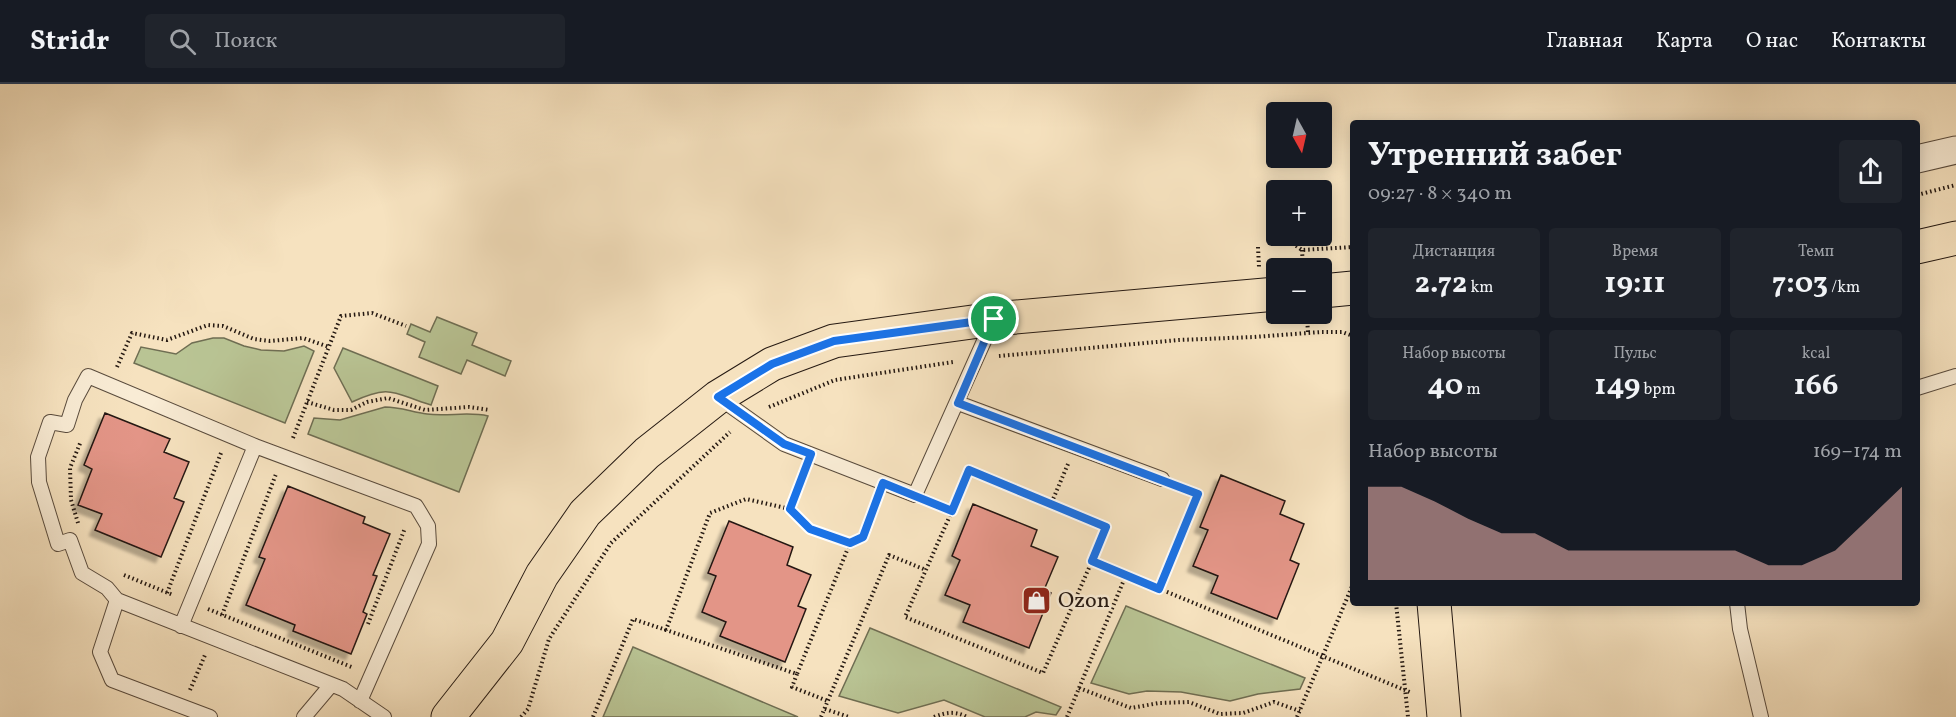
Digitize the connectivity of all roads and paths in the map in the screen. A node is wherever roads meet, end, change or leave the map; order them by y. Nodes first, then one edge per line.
1 (1956, 150) edge
2 (1920, 158) edge
3 (1956, 185) edge
4 (1920, 194) edge
5 (1956, 238) edge
6 (1296, 246) edge
7 (1920, 246) edge
8 (1350, 247) edge
9 (1302, 250) junction
10 (1302, 258) edge
11 (1350, 288) edge
12 (1332, 290) edge
13 (1266, 295) edge
14 (994, 319) junction
15 (1307, 324) edge
16 (406, 326) dead end
17 (1308, 333) junction
18 (1350, 335) edge
19 (329, 347) junction
20 (977, 358) junction
21 (1956, 376) edge
22 (106, 383) junction
23 (1920, 387) edge
24 (718, 397) junction
25 (307, 402) junction
26 (958, 403) junction
27 (490, 410) dead end
28 (746, 417) junction
29 (82, 438) dead end
30 (255, 446) junction
31 (1075, 448) junction
32 (811, 454) junction
33 (286, 457) junction
34 (249, 461) junction
35 (275, 474) junction
36 (286, 478) dead end
37 (1162, 479) joint
38 (883, 483) junction
39 (915, 495) junction
40 (1051, 504) junction
41 (790, 509) junction
42 (952, 511) junction
43 (406, 525) dead end
44 (81, 531) dead end
45 (850, 543) junction
46 (1092, 561) junction
47 (926, 570) junction
48 (114, 571) dead end
49 (1126, 575) junction
50 (1159, 589) junction
51 (1350, 591) edge
52 (167, 593) junction
53 (178, 597) dead end
54 (117, 600) junction
55 (200, 606) dead end
56 (1396, 606) edge
57 (1434, 606) edge
58 (1737, 606) edge
59 (222, 615) junction
60 (181, 626) junction
61 (666, 630) junction
62 (364, 634) dead end
63 (213, 638) junction
64 (356, 656) dead end
65 (1322, 656) junction
66 (352, 667) junction
67 (372, 674) junction
68 (797, 674) junction
69 (337, 687) junction
70 (1079, 688) junction
71 (1405, 690) junction
72 (828, 700) junction
73 (360, 701) junction
74 (183, 706) junction
75 (825, 709) junction
76 (1299, 711) junction
77 (1444, 711) edge
78 (210, 717) edge
79 (304, 717) edge
80 (384, 717) edge
81 (447, 717) edge
82 (521, 717) edge
83 (593, 717) edge
84 (821, 717) edge
85 (849, 717) edge
86 (934, 717) edge
87 (967, 717) edge
88 (1067, 717) edge
89 (1297, 717) edge
90 (1408, 717) edge
91 (1761, 717) edge

1 - 2 street
3 - 4 path
5 - 7 main road
6 - 9 path
8 - 9 path
9 - 10 path
11 - 12 main road
13 - 14 main road
14 - 20 lane
14 - 24 main road
15 - 17 path
16 - 19 path
17 - 18 path
17 - 20 path
19 - 22 path
19 - 25 path
20 - 26 lane
20 - 28 path
21 - 23 lane
22 - 30 lane
22 - 54 lane
24 - 28 lane
24 - 81 main road
25 - 27 path
25 - 33 path
26 - 31 lane
26 - 39 lane
28 - 32 lane
28 - 82 path
29 - 44 path
30 - 33 lane
30 - 34 lane
31 - 37 lane
31 - 40 path
32 - 38 lane
32 - 41 path
33 - 35 path
33 - 67 lane
34 - 35 path
34 - 52 path
34 - 60 lane
35 - 36 path
35 - 59 path
37 - 50 path
38 - 39 lane
38 - 45 path
39 - 42 path
40 - 42 path
40 - 46 path
41 - 45 path
41 - 61 path
42 - 47 path
43 - 62 path
45 - 68 path
46 - 47 path
46 - 49 path
47 - 72 path
48 - 52 path
49 - 50 path
49 - 70 path
50 - 65 path
51 - 65 path
52 - 53 path
54 - 60 lane
54 - 74 lane
55 - 59 path
56 - 71 path
57 - 77 main road
58 - 91 lane
59 - 63 path
59 - 66 path
60 - 63 lane
61 - 68 path
61 - 83 path
63 - 69 lane
63 - 74 path
64 - 66 path
65 - 71 path
65 - 76 path
66 - 67 path
66 - 69 path
67 - 73 lane
68 - 72 path
69 - 73 lane
69 - 79 lane
70 - 76 path
70 - 88 path
71 - 77 path
71 - 90 path
72 - 75 path
73 - 80 lane
74 - 78 lane
75 - 84 path
75 - 85 path
76 - 89 path
86 - 87 path

